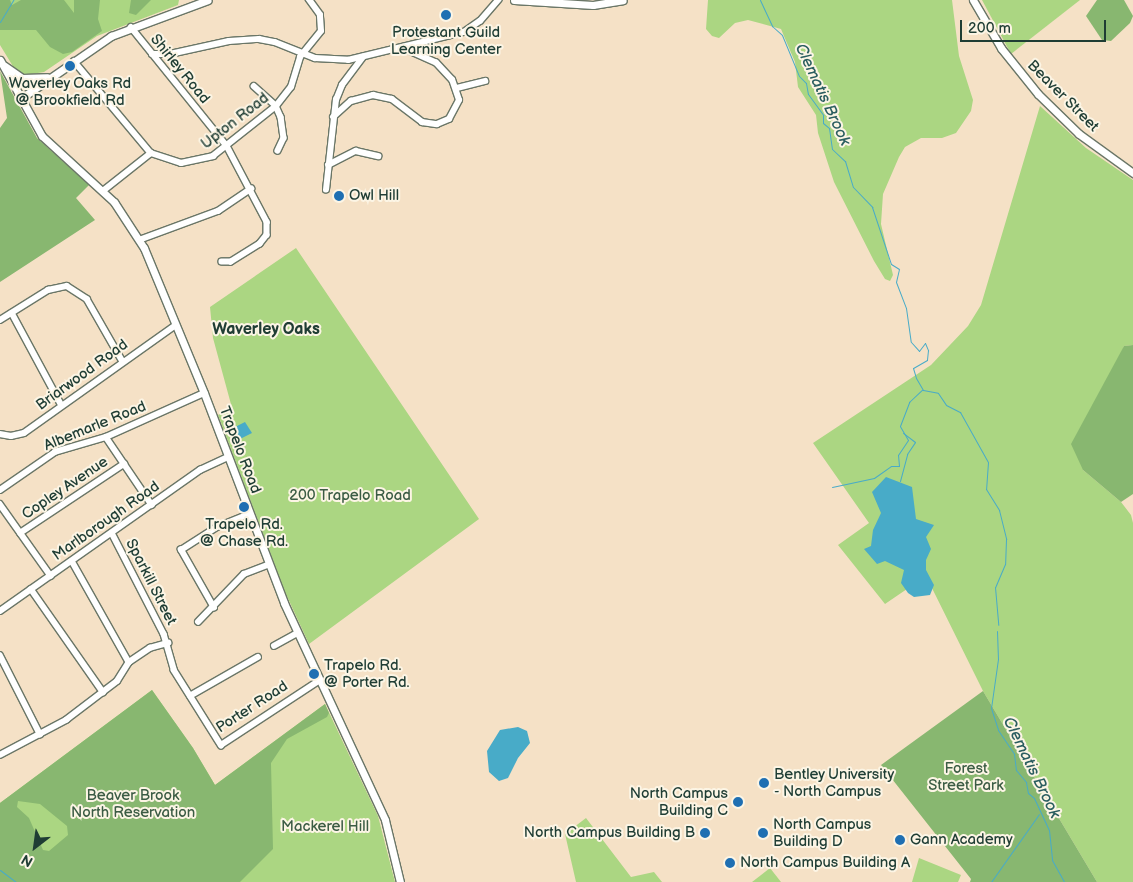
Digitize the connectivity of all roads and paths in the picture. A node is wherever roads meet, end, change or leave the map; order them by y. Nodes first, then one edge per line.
1 (208, 0) edge
2 (309, 0) edge
3 (498, 0) edge
4 (514, 0) edge
5 (623, 0) edge
6 (973, 0) edge
7 (186, 4) edge
8 (131, 27) junction
9 (404, 49) junction
10 (152, 54) junction
11 (302, 54) junction
12 (363, 58) junction
13 (0, 60) edge
14 (74, 61) junction
15 (55, 74) junction
16 (485, 81) dead end
17 (254, 86) dead end
18 (457, 88) junction
19 (20, 99) junction
20 (276, 106) junction
21 (333, 117) junction
22 (227, 146) junction
23 (278, 151) dead end
24 (151, 153) junction
25 (378, 156) dead end
26 (328, 165) junction
27 (1133, 173) edge
28 (251, 189) junction
29 (326, 190) dead end
30 (103, 191) junction
31 (139, 240) junction
32 (222, 262) dead end
33 (12, 313) junction
34 (0, 320) edge
35 (176, 324) junction
36 (122, 360) junction
37 (204, 392) junction
38 (61, 404) junction
39 (0, 434) edge
40 (106, 437) junction
41 (228, 456) junction
42 (124, 464) junction
43 (0, 490) edge
44 (0, 504) edge
45 (152, 504) junction
46 (250, 514) junction
47 (20, 533) junction
48 (112, 533) junction
49 (72, 561) junction
50 (268, 565) junction
51 (51, 576) junction
52 (31, 589) junction
53 (214, 608) junction
54 (1, 609) edge
55 (198, 622) dead end
56 (297, 633) junction
57 (168, 643) junction
58 (274, 646) dead end
59 (0, 655) edge
60 (258, 657) dead end
61 (129, 662) junction
62 (320, 680) junction
63 (103, 692) junction
64 (190, 696) junction
65 (40, 734) junction
66 (0, 755) edge
67 (400, 882) edge

1 - 7 main road
2 - 11 street, Upton Road
3 - 9 street
4 - 5 main road
6 - 27 main road, Beaver Street
7 - 8 main road
8 - 10 street, Shirley Road
8 - 14 main road
9 - 12 street
9 - 18 street
10 - 11 street
10 - 22 street, Shirley Road
11 - 12 street
11 - 20 street, Upton Road
12 - 21 street
13 - 15 main road
13 - 19 main road, Trapelo Road
14 - 15 main road
14 - 24 street
15 - 19 main road
16 - 18 street
17 - 20 street
18 - 21 street
19 - 30 main road, Trapelo Road
20 - 22 street, Upton Road
20 - 23 street
21 - 26 street
22 - 24 street, Upton Road
22 - 28 street, Shirley Road
24 - 30 street
25 - 26 street
26 - 29 street
28 - 31 street
28 - 32 street, Shirley Road
30 - 31 main road, Trapelo Road
31 - 35 main road, Trapelo Road
33 - 34 street
33 - 36 street
33 - 38 street
35 - 36 street, Briarwood Road
35 - 37 main road, Trapelo Road
36 - 38 street, Briarwood Road
37 - 40 street, Albemarle Road
37 - 41 main road, Trapelo Road
38 - 39 street, Briarwood Road
40 - 42 street
40 - 43 street, Albemarle Road
41 - 45 street, Marlborough Road
41 - 46 main road, Trapelo Road
42 - 45 street
42 - 47 street, Copley Avenue
44 - 47 street
45 - 48 street, Marlborough Road
46 - 50 main road, Trapelo Road
46 - 53 street
47 - 51 street
48 - 49 street, Marlborough Road
48 - 57 street, Sparkill Street
49 - 51 street, Marlborough Road
49 - 61 street
50 - 53 street
50 - 56 main road, Trapelo Road
51 - 52 street, Marlborough Road
52 - 54 street, Marlborough Road
52 - 63 street
53 - 55 street
56 - 58 street
56 - 62 main road, Trapelo Road
57 - 61 street
57 - 64 street, Porter Road
59 - 65 street
60 - 64 street
61 - 63 street
62 - 64 street, Porter Road
62 - 67 main road, Trapelo Road
63 - 65 street
65 - 66 street

